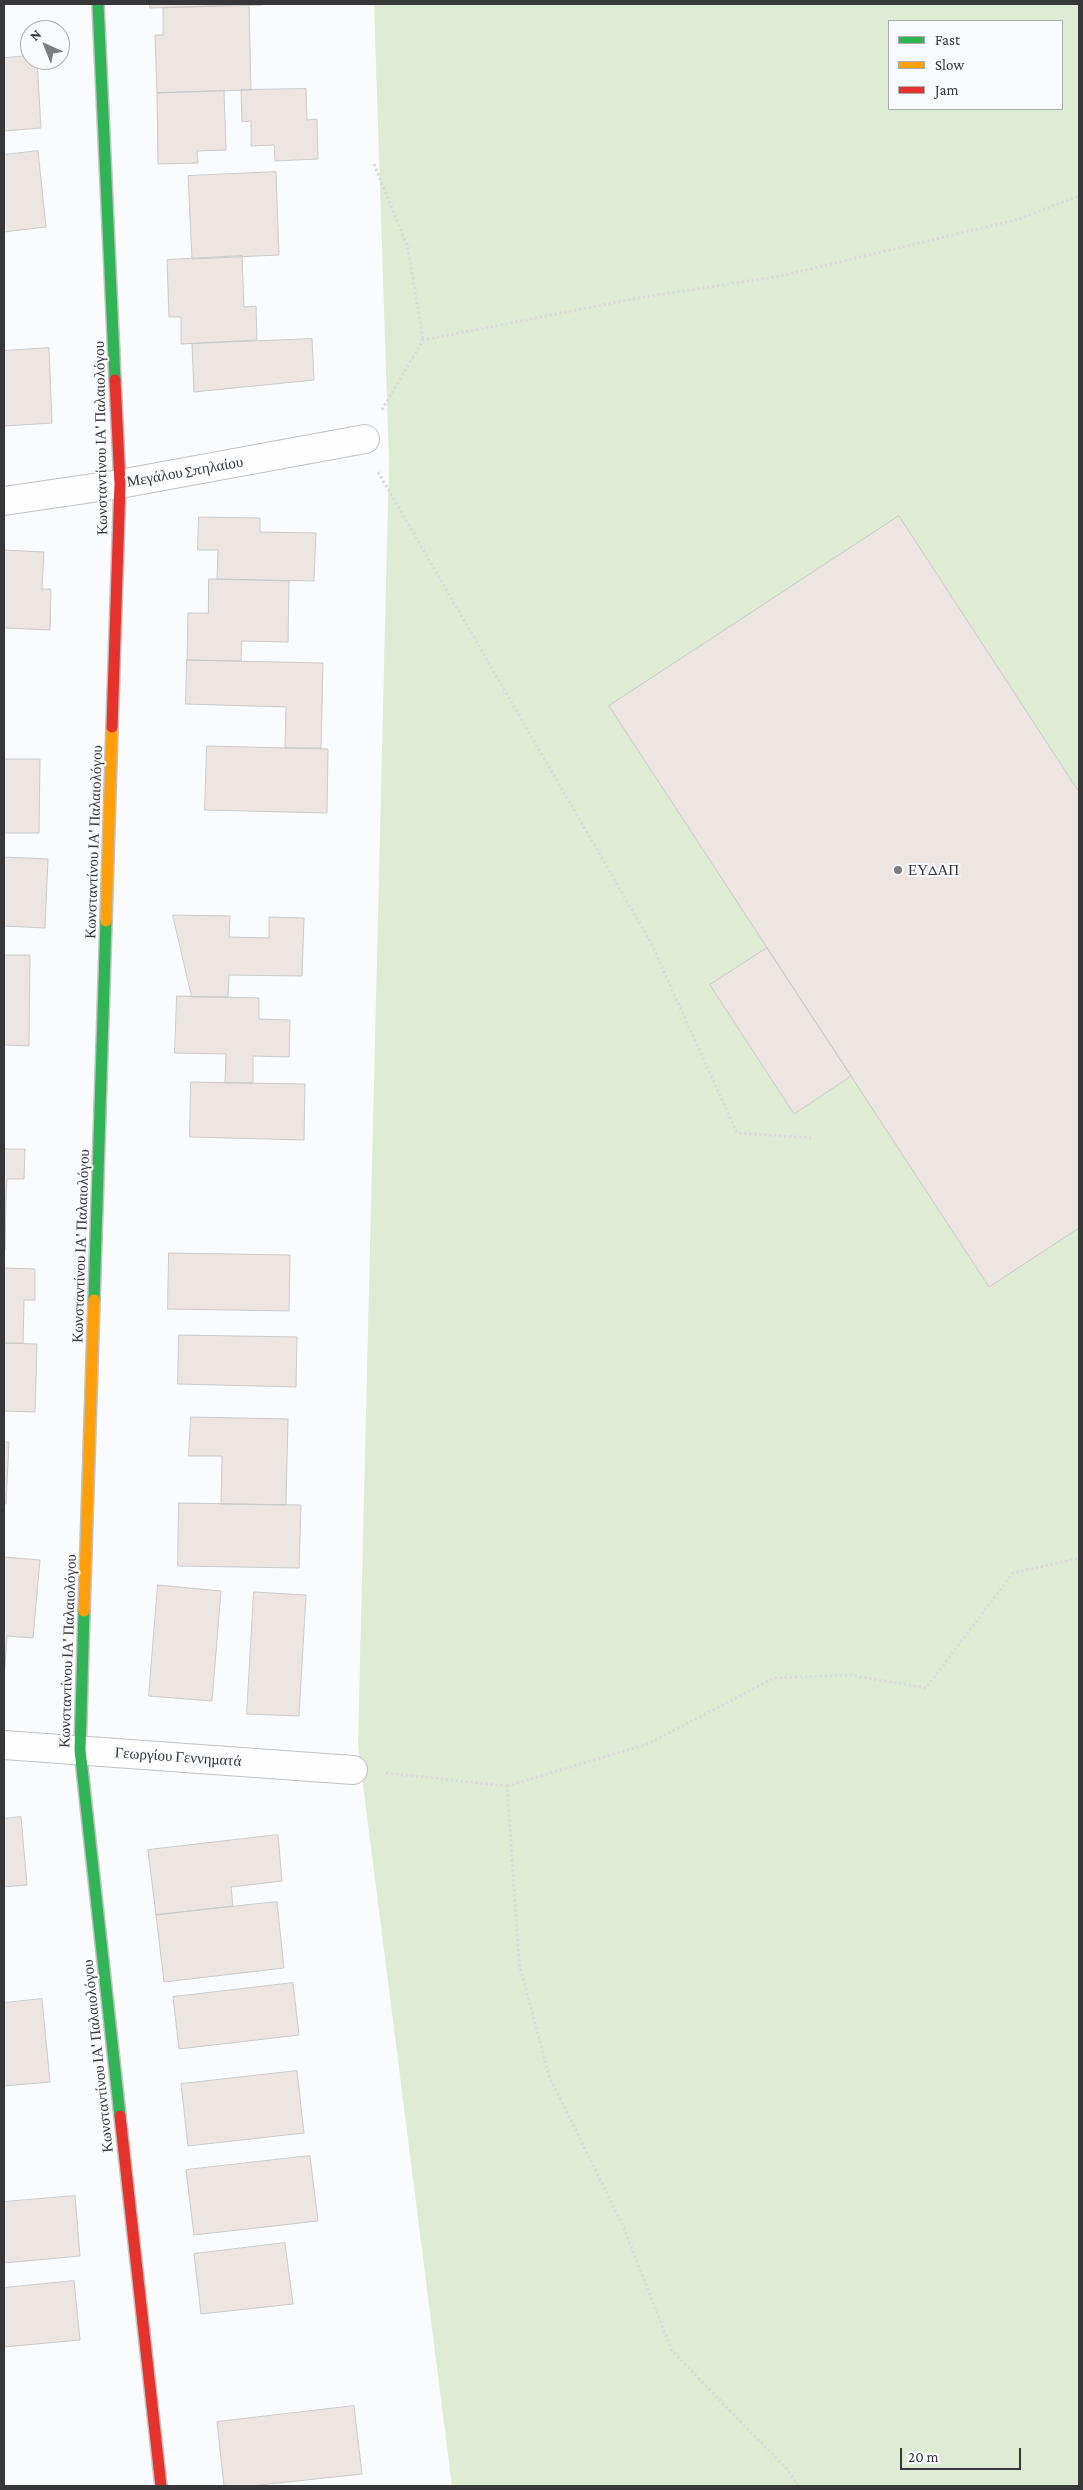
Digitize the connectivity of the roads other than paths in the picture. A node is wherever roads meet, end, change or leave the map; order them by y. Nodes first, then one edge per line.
1 (98, 4) edge
2 (365, 439) road end
3 (120, 484) junction
4 (4, 501) edge
5 (4, 1744) edge
6 (80, 1750) junction
7 (353, 1770) road end
8 (161, 2486) edge

1 - 3 street, Κωνσταντίνου ΙΑ' Παλαιολόγου
2 - 3 street, Μεγάλου Σπηλαίου
3 - 4 street, Μεγάλου Σπηλαίου
3 - 6 street, Κωνσταντίνου ΙΑ' Παλαιολόγου
5 - 6 street, Γεωργίου Γεννηματά
6 - 7 street, Γεωργίου Γεννηματά
6 - 8 street, Κωνσταντίνου ΙΑ' Παλαιολόγου

